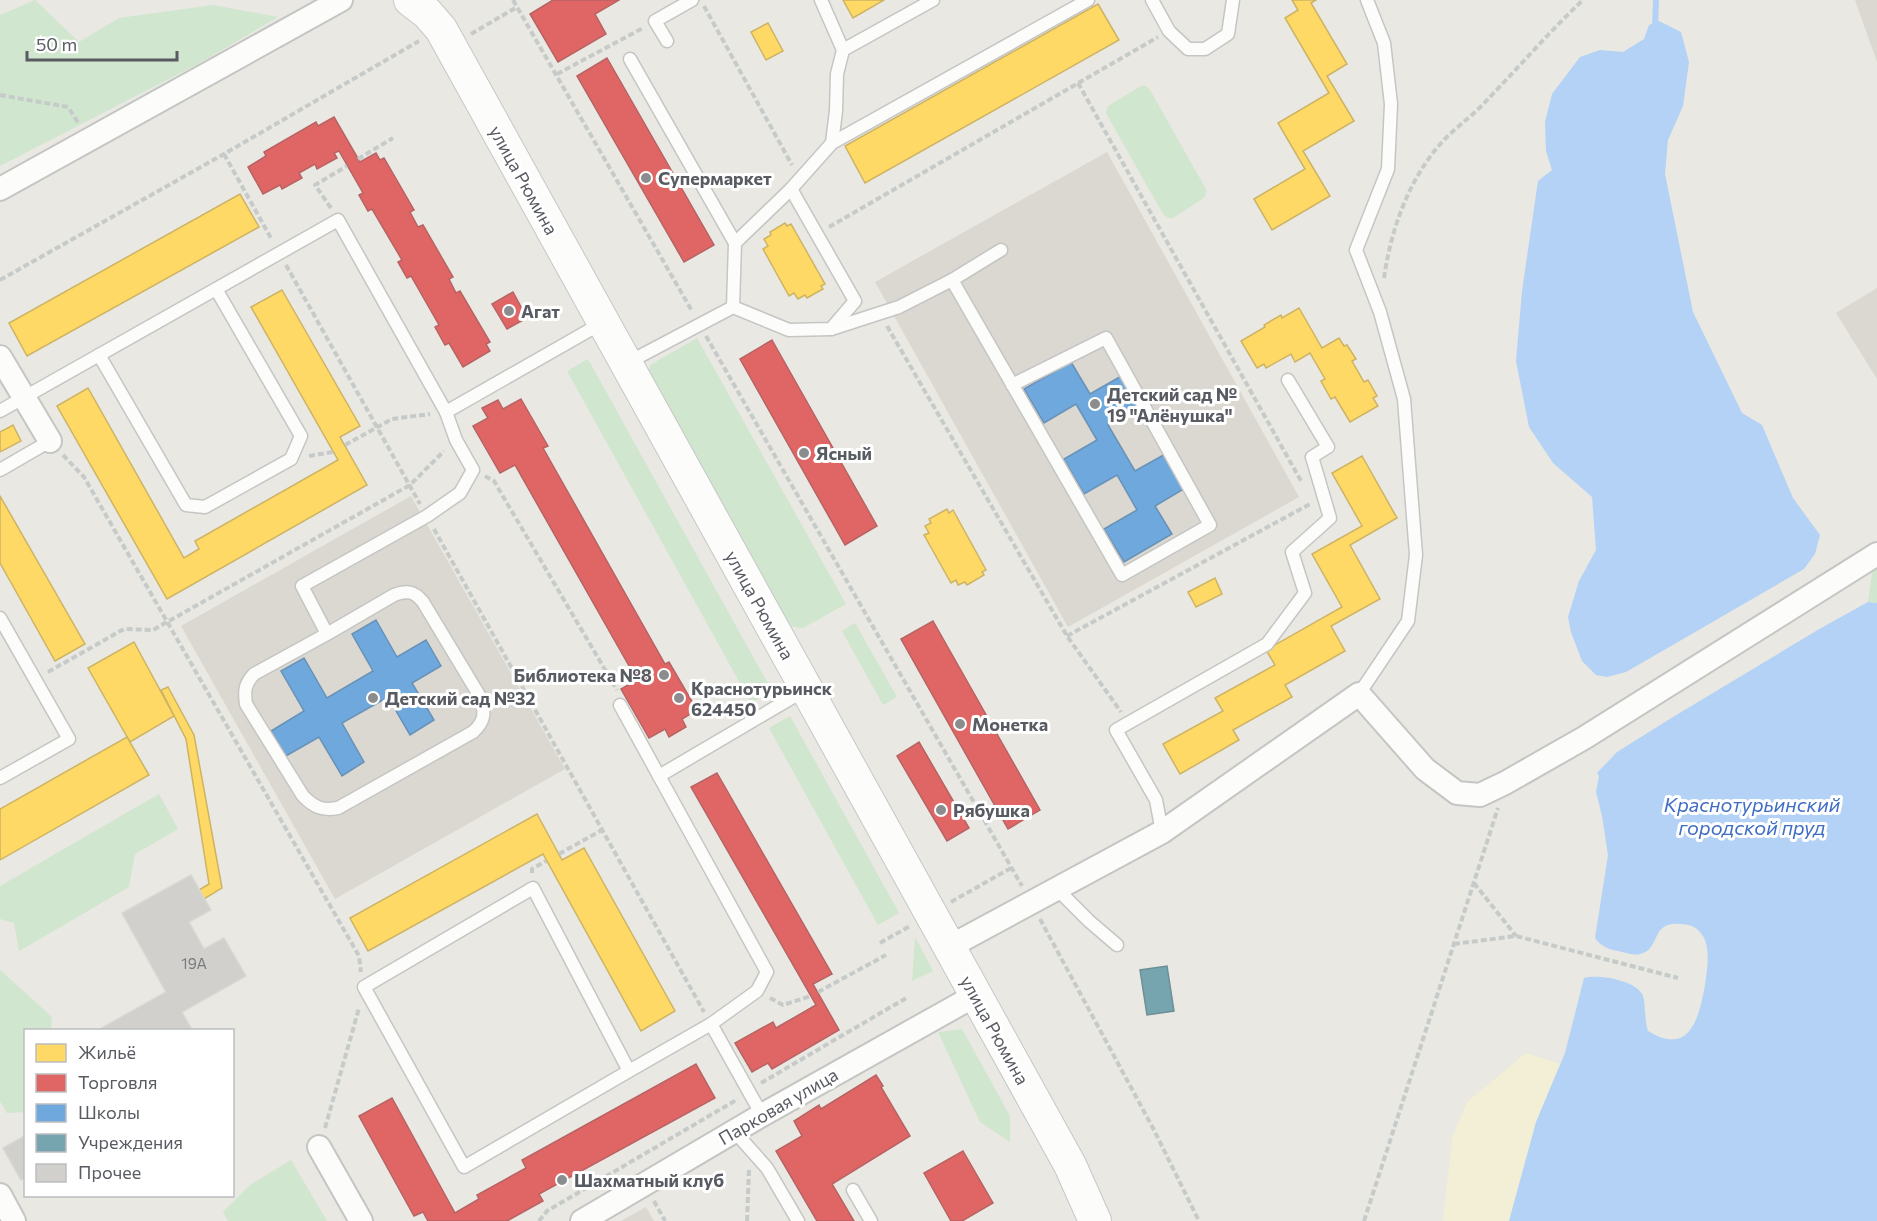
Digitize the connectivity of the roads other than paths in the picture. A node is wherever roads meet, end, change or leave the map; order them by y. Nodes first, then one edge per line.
1 (341, 0) edge
2 (410, 0) edge
3 (692, 0) edge
4 (821, 0) edge
5 (933, 0) edge
6 (1088, 0) edge
7 (1152, 0) edge
8 (1233, 0) edge
9 (1367, 0) edge
10 (667, 41) dead end
11 (843, 50) junction
12 (630, 59) dead end
13 (832, 143) junction
14 (795, 184) junction
15 (0, 189) edge
16 (735, 243) junction
17 (1001, 250) dead end
18 (952, 280) junction
19 (216, 289) junction
20 (733, 307) junction
21 (603, 322) junction
22 (831, 329) junction
23 (99, 355) junction
24 (0, 357) edge
25 (626, 363) junction
26 (1288, 380) dead end
27 (1012, 385) junction
28 (24, 397) junction
29 (0, 411) edge
30 (446, 412) junction
31 (50, 441) joint
32 (0, 470) edge
33 (1877, 554) edge
34 (0, 618) edge
35 (327, 634) junction
36 (806, 689) junction
37 (1359, 694) junction
38 (620, 705) road end
39 (659, 776) junction
40 (0, 778) edge
41 (1162, 832) junction
42 (1056, 888) junction
43 (1117, 945) dead end
44 (949, 946) junction
45 (976, 995) junction
46 (711, 1024) junction
47 (629, 1071) junction
48 (762, 1115) junction
49 (734, 1131) junction
50 (319, 1147) road end
51 (853, 1190) dead end
52 (0, 1195) edge
53 (14, 1221) edge
54 (361, 1221) edge
55 (582, 1221) edge
56 (798, 1221) edge
57 (871, 1221) edge
58 (1095, 1221) edge

1 - 15 street
2 - 21 main road, улица Рюмина
3 - 10 lane
4 - 11 lane
5 - 11 lane
6 - 13 lane
7 - 8 lane
9 - 37 lane
11 - 13 lane
12 - 16 lane
13 - 14 lane
14 - 16 lane
14 - 22 lane
16 - 20 lane
17 - 18 lane
18 - 22 lane
18 - 27 lane
19 - 23 lane
19 - 23 lane
19 - 30 lane
20 - 22 lane
20 - 25 lane
21 - 25 main road, улица Рюмина
21 - 30 lane
23 - 28 lane
24 - 28 street
25 - 36 main road, улица Рюмина
26 - 41 lane
27 - 27 lane
28 - 29 lane
28 - 31 street
30 - 35 lane
31 - 32 lane
33 - 37 street
34 - 40 lane
35 - 35 lane
36 - 39 lane
36 - 44 main road, улица Рюмина
37 - 41 street
38 - 39 lane
39 - 46 lane
41 - 42 street
42 - 43 lane
42 - 44 street
44 - 45 main road, улица Рюмина
45 - 48 street, Парковая улица
45 - 58 main road, улица Рюмина
46 - 47 lane
46 - 48 lane
47 - 47 lane
48 - 49 street, Парковая улица
49 - 55 street, Парковая улица
49 - 56 lane
50 - 54 street
51 - 57 lane
52 - 53 street

